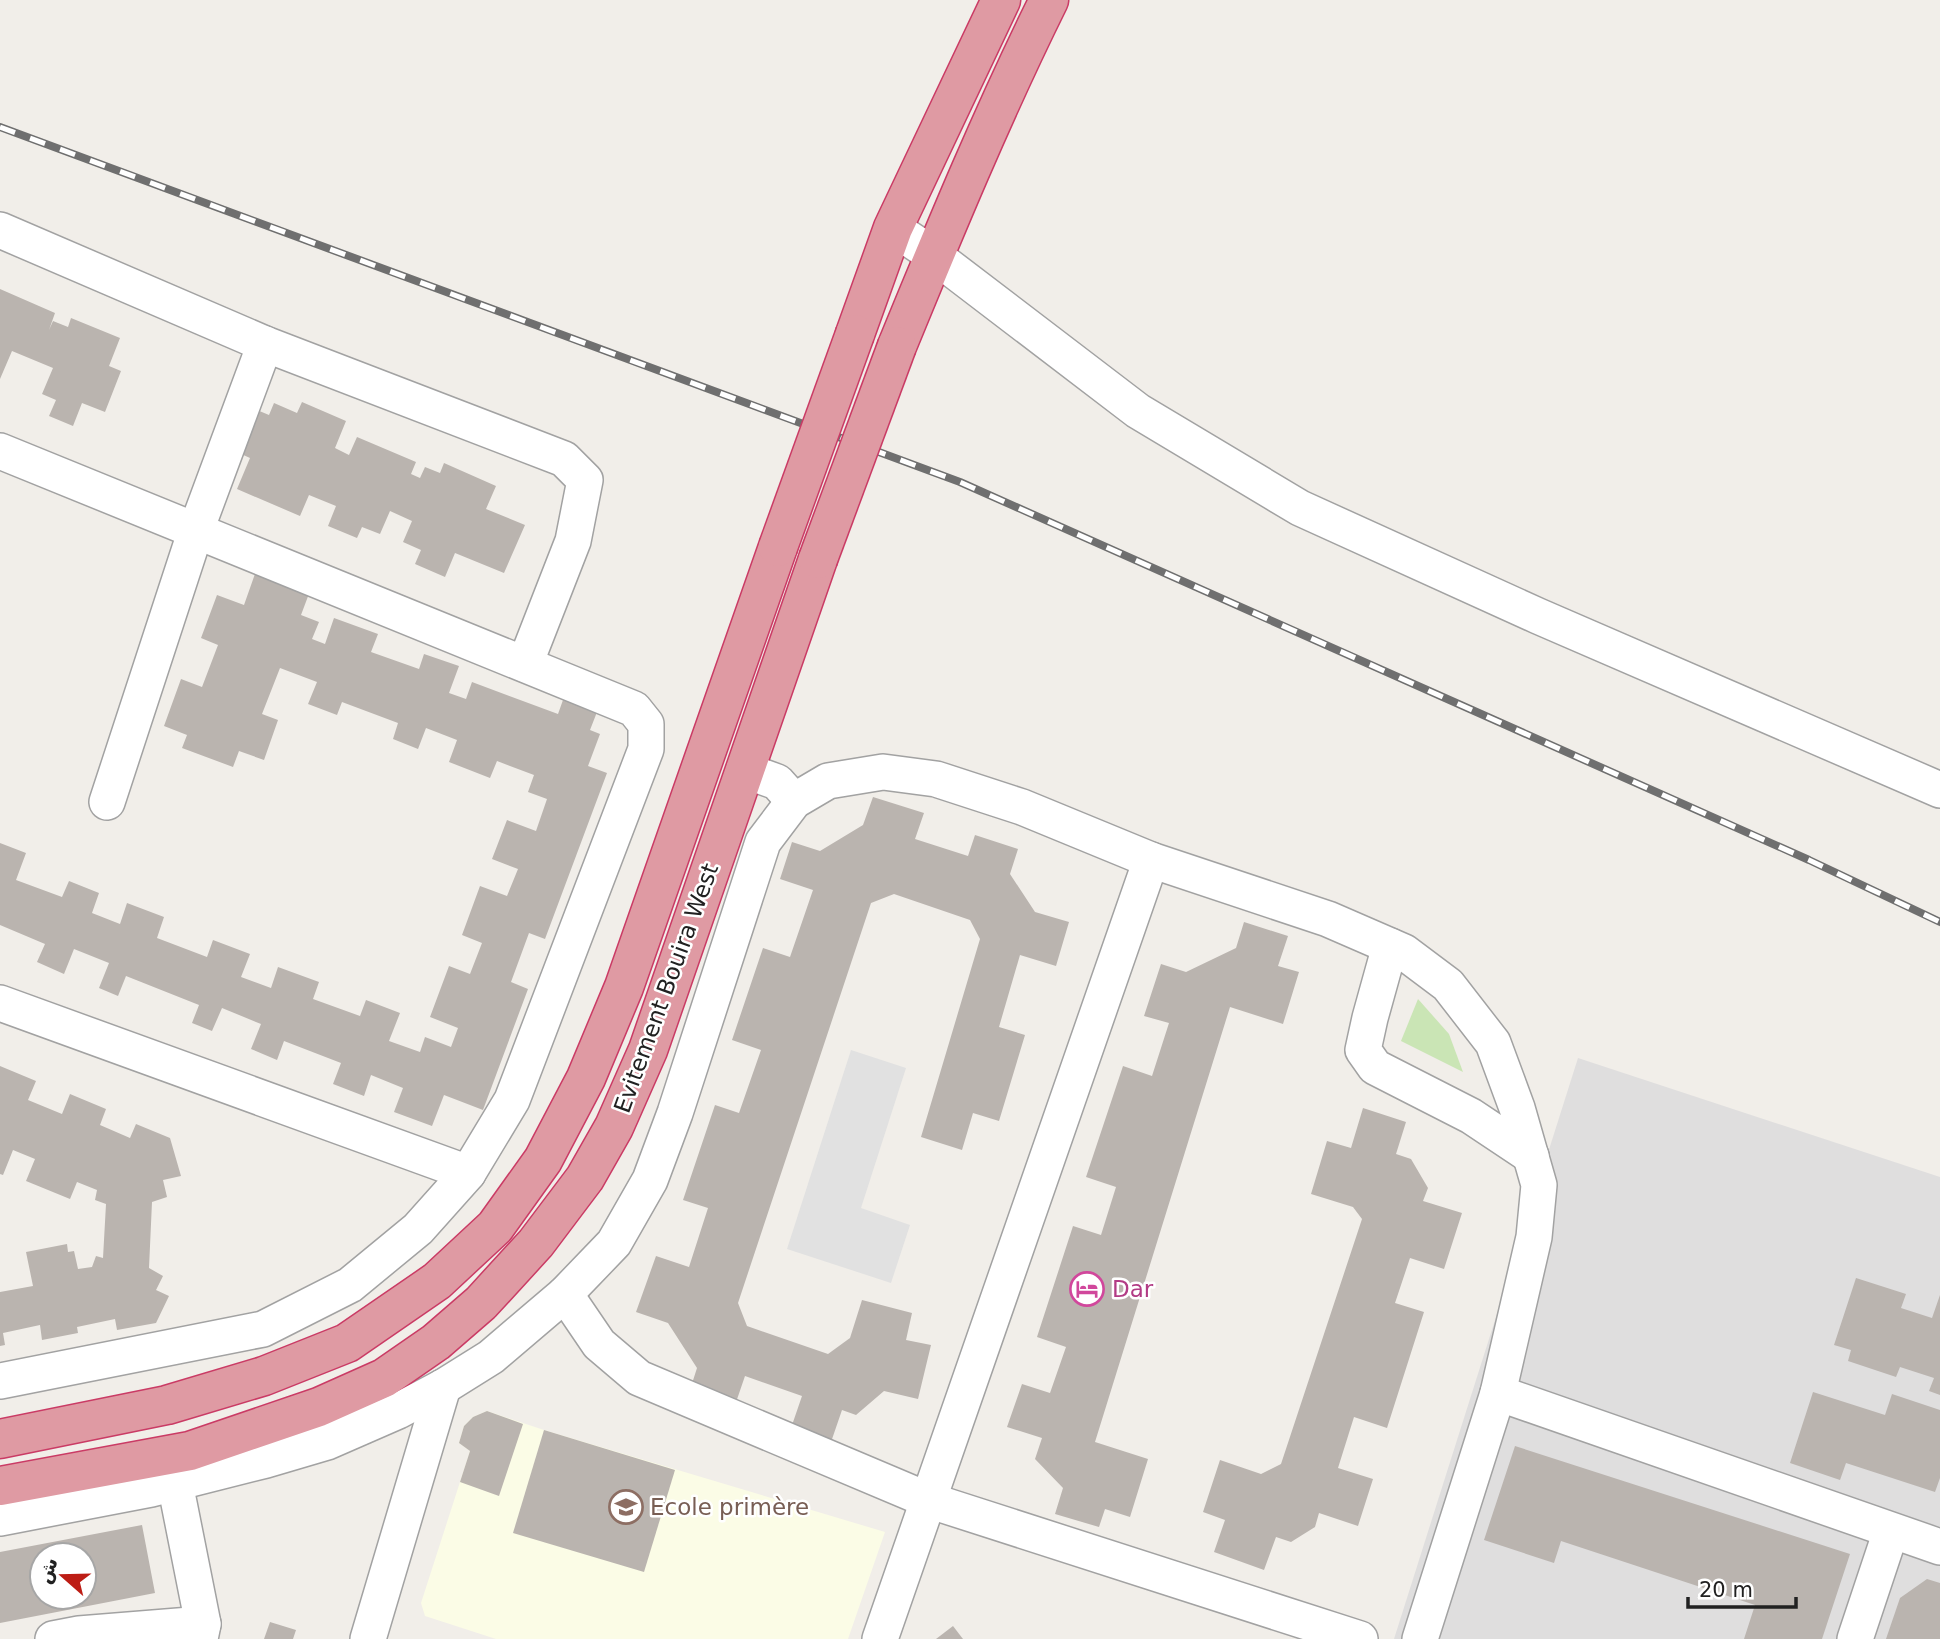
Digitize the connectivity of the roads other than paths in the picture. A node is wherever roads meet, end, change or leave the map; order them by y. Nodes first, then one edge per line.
1 (1001, 0) edge
2 (1049, 0) edge
3 (892, 228) junction
4 (0, 230) edge
5 (935, 256) junction
6 (265, 345) junction
7 (0, 451) edge
8 (196, 530) junction
9 (525, 664) junction
10 (744, 770) junction
11 (1940, 790) edge
12 (794, 801) junction
13 (107, 802) dead end
14 (1152, 860) junction
15 (1390, 946) junction
16 (0, 1003) edge
17 (1531, 1156) junction
18 (468, 1173) junction
19 (565, 1294) junction
20 (0, 1381) edge
21 (443, 1387) junction
22 (1498, 1393) junction
23 (0, 1439) edge
24 (175, 1483) junction
25 (0, 1486) edge
26 (928, 1500) junction
27 (0, 1518) edge
28 (1891, 1531) junction
29 (1940, 1547) edge
30 (202, 1632) edge
31 (376, 1637) edge
32 (53, 1639) edge
33 (880, 1639) edge
34 (1360, 1639) edge
35 (1420, 1639) edge
36 (1855, 1639) edge

1 - 3 highway, Evitement Bouira West
2 - 5 highway, Evitement Bouira West
3 - 5 street
3 - 23 highway, Evitement Bouira West, bridge
4 - 6 street
5 - 10 highway, Evitement Bouira West, bridge
5 - 11 street
6 - 8 street
6 - 9 street
7 - 8 street
8 - 9 street
8 - 13 street
9 - 18 street
10 - 12 street
10 - 25 highway, Evitement Bouira West
12 - 14 street
12 - 19 street
14 - 15 street
14 - 26 street
15 - 17 street
15 - 17 street
16 - 18 street
17 - 22 street
18 - 20 street
19 - 21 street
19 - 26 street
21 - 24 street
21 - 31 street
22 - 28 street
22 - 35 street
24 - 27 street
24 - 30 street
26 - 33 street
26 - 34 street
28 - 29 street
28 - 36 street
30 - 32 street

